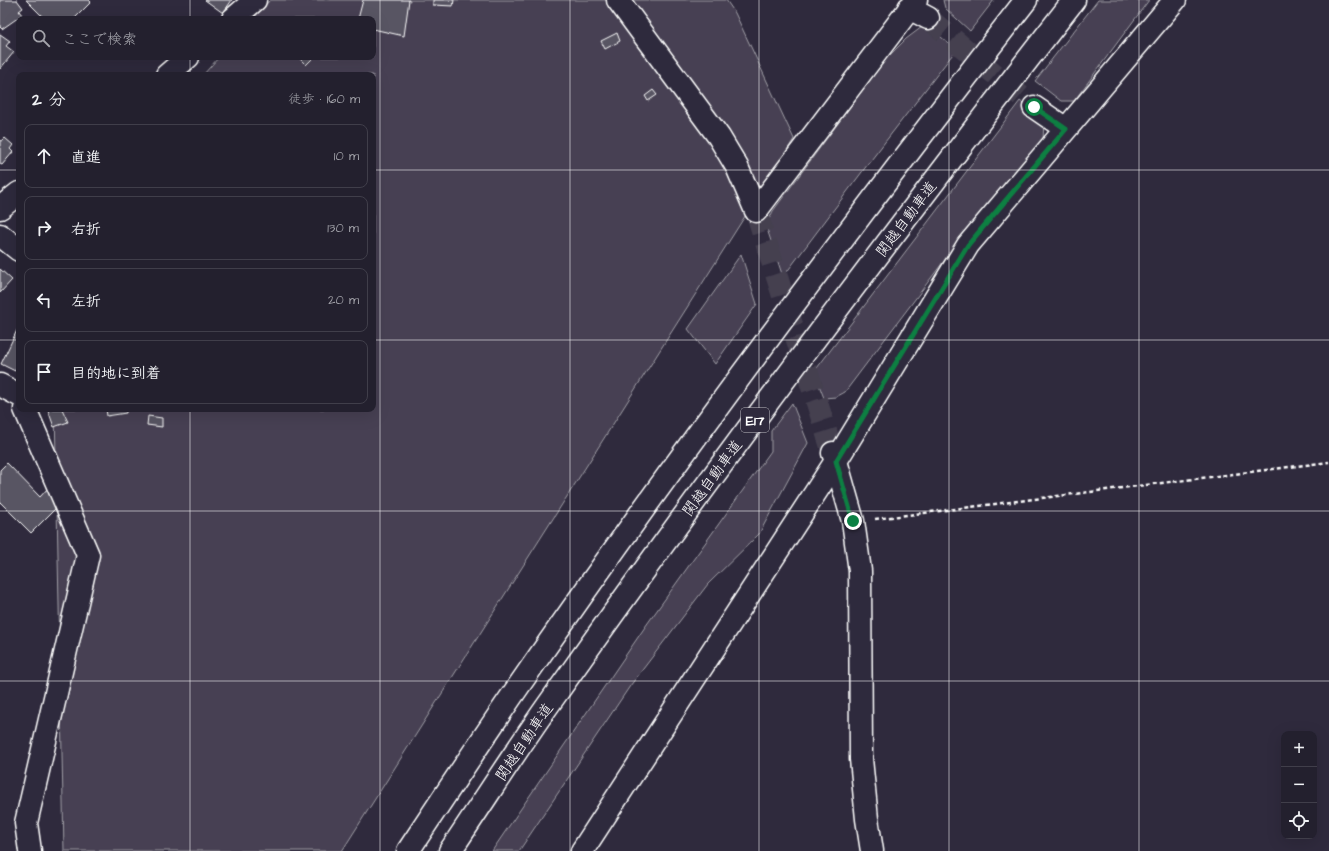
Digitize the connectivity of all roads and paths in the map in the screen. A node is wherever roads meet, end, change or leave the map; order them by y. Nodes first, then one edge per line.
1 (255, 0) edge
2 (618, 0) edge
3 (1026, 0) edge
4 (1074, 0) edge
5 (1175, 0) edge
6 (912, 4) edge
7 (236, 16) edge
8 (928, 18) tunnel mouth
9 (184, 60) edge
10 (170, 72) edge
11 (1034, 107) tunnel mouth
12 (1066, 129) junction
13 (16, 195) edge
14 (0, 208) edge
15 (0, 235) edge
16 (16, 248) edge
17 (0, 385) edge
18 (16, 393) edge
19 (26, 412) edge
20 (834, 455) junction
21 (1329, 462) edge
22 (853, 521) junction
23 (30, 851) edge
24 (408, 851) edge
25 (450, 851) edge
26 (582, 851) edge
27 (872, 851) edge

1 - 7 main road
2 - 6 main road
3 - 24 main road, E17
4 - 25 main road, 関越自動車道 / E17
5 - 12 main road
6 - 8 main road
9 - 10 main road
11 - 12 main road
12 - 20 main road
13 - 14 main road
15 - 16 main road
17 - 18 main road
19 - 23 main road
20 - 22 main road
20 - 26 main road
21 - 22 path
22 - 27 main road

